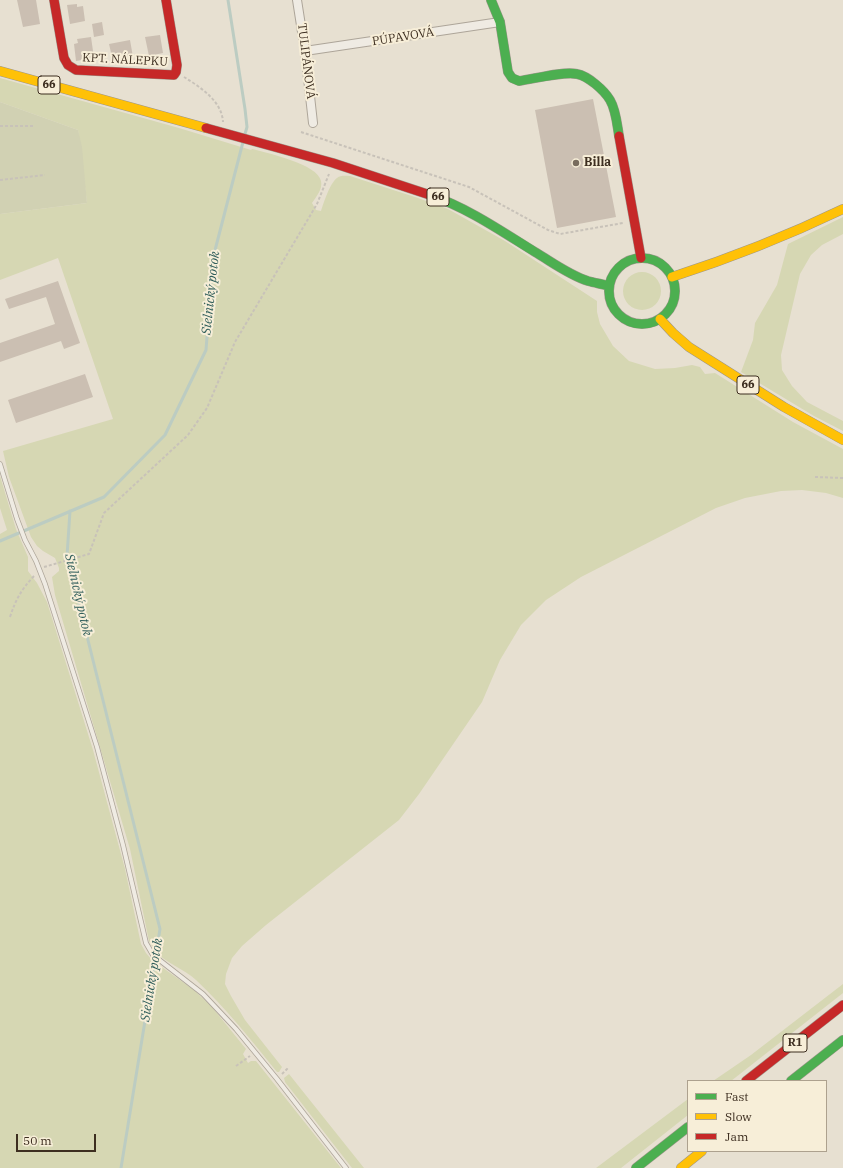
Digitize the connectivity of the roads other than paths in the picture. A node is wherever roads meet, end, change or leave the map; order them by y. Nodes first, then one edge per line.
1 (54, 0) edge
2 (166, 0) edge
3 (297, 0) edge
4 (491, 0) edge
5 (500, 22) junction
6 (306, 51) junction
7 (0, 71) edge
8 (313, 123) dead end
9 (843, 209) edge
10 (641, 258) junction
11 (672, 277) junction
12 (610, 286) junction
13 (660, 319) junction
14 (843, 440) edge
15 (0, 464) edge
16 (843, 1005) edge
17 (843, 1040) edge
18 (747, 1080) edge
19 (792, 1080) edge
20 (687, 1128) edge
21 (701, 1152) edge
22 (346, 1168) edge
23 (636, 1168) edge
24 (681, 1168) edge

1 - 2 main road, KPT. NÁLEPKU
3 - 6 street, TULIPÁNOVÁ
4 - 5 main road
5 - 6 street, PÚPAVOVÁ
5 - 10 main road
6 - 8 street, TULIPÁNOVÁ
7 - 12 main road, 66
9 - 11 main road
10 - 11 main road
10 - 12 main road
11 - 13 main road
12 - 13 main road
13 - 14 main road, 66
15 - 22 lane
16 - 18 main road, R1
17 - 19 main road, R1
20 - 23 main road
21 - 24 main road

